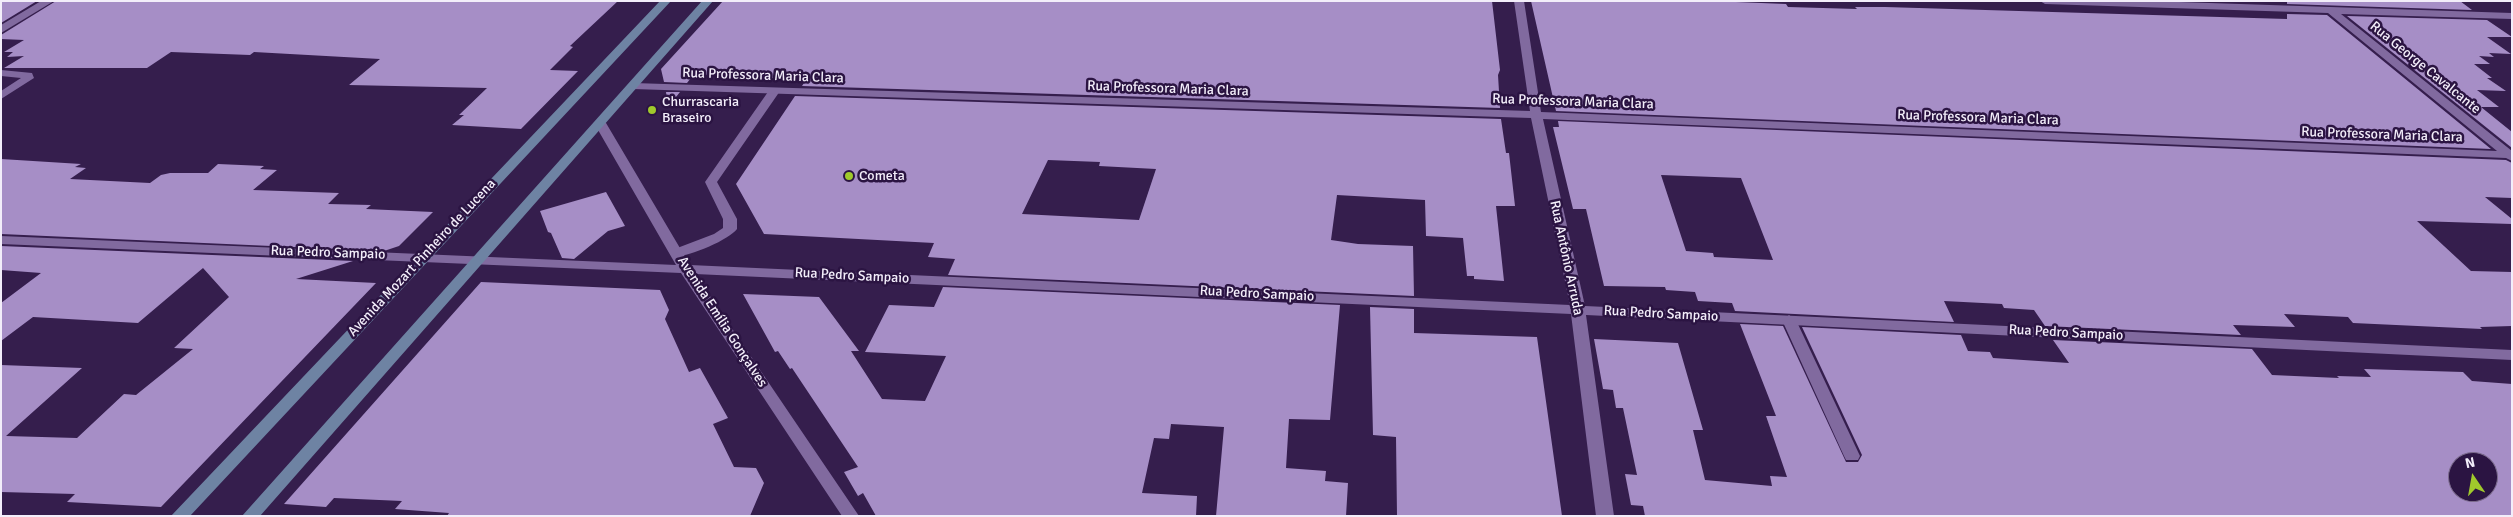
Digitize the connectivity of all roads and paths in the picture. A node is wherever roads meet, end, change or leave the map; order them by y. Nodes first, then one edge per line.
1 (50, 1) edge
2 (666, 1) edge
3 (708, 1) edge
4 (1519, 1) edge
5 (2045, 1) edge
6 (2320, 1) edge
7 (2332, 11) junction
8 (2512, 16) edge
9 (1, 30) edge
10 (1, 73) edge
11 (633, 86) junction
12 (774, 92) junction
13 (1, 96) edge
14 (1536, 116) junction
15 (600, 123) junction
16 (2511, 156) edge
17 (1, 240) edge
18 (677, 253) junction
19 (424, 257) junction
20 (479, 259) junction
21 (685, 269) junction
22 (1578, 309) junction
23 (1789, 320) junction
24 (2512, 355) edge
25 (1852, 456) dead end
26 (179, 516) edge
27 (250, 516) edge
28 (851, 516) edge
29 (1605, 516) edge

1 - 9 street
2 - 19 main road, Avenida Mozart Pinheiro de Lucena
3 - 11 main road
4 - 14 street, Rua Antônio Arruda
5 - 7 street
6 - 7 street, Rua George Cavalcante
7 - 8 street
7 - 16 street, Rua George Cavalcante
10 - 13 street
11 - 12 street, Rua Professora Maria Clara
11 - 15 main road
12 - 14 street, Rua Professora Maria Clara
12 - 18 street
14 - 16 street, Rua Professora Maria Clara
14 - 22 street, Rua Antônio Arruda
15 - 18 street, Avenida Emília Gonçalves
15 - 20 main road
17 - 19 street, Rua Pedro Sampaio
18 - 21 street, Avenida Emília Gonçalves
19 - 20 street, Rua Pedro Sampaio
19 - 26 main road, Avenida Mozart Pinheiro de Lucena
20 - 21 street, Rua Pedro Sampaio
20 - 27 main road
21 - 22 street, Rua Pedro Sampaio
21 - 28 street, Avenida Emília Gonçalves
22 - 23 street, Rua Pedro Sampaio
22 - 29 street, Rua Antônio Arruda
23 - 24 street, Rua Pedro Sampaio
23 - 25 street

